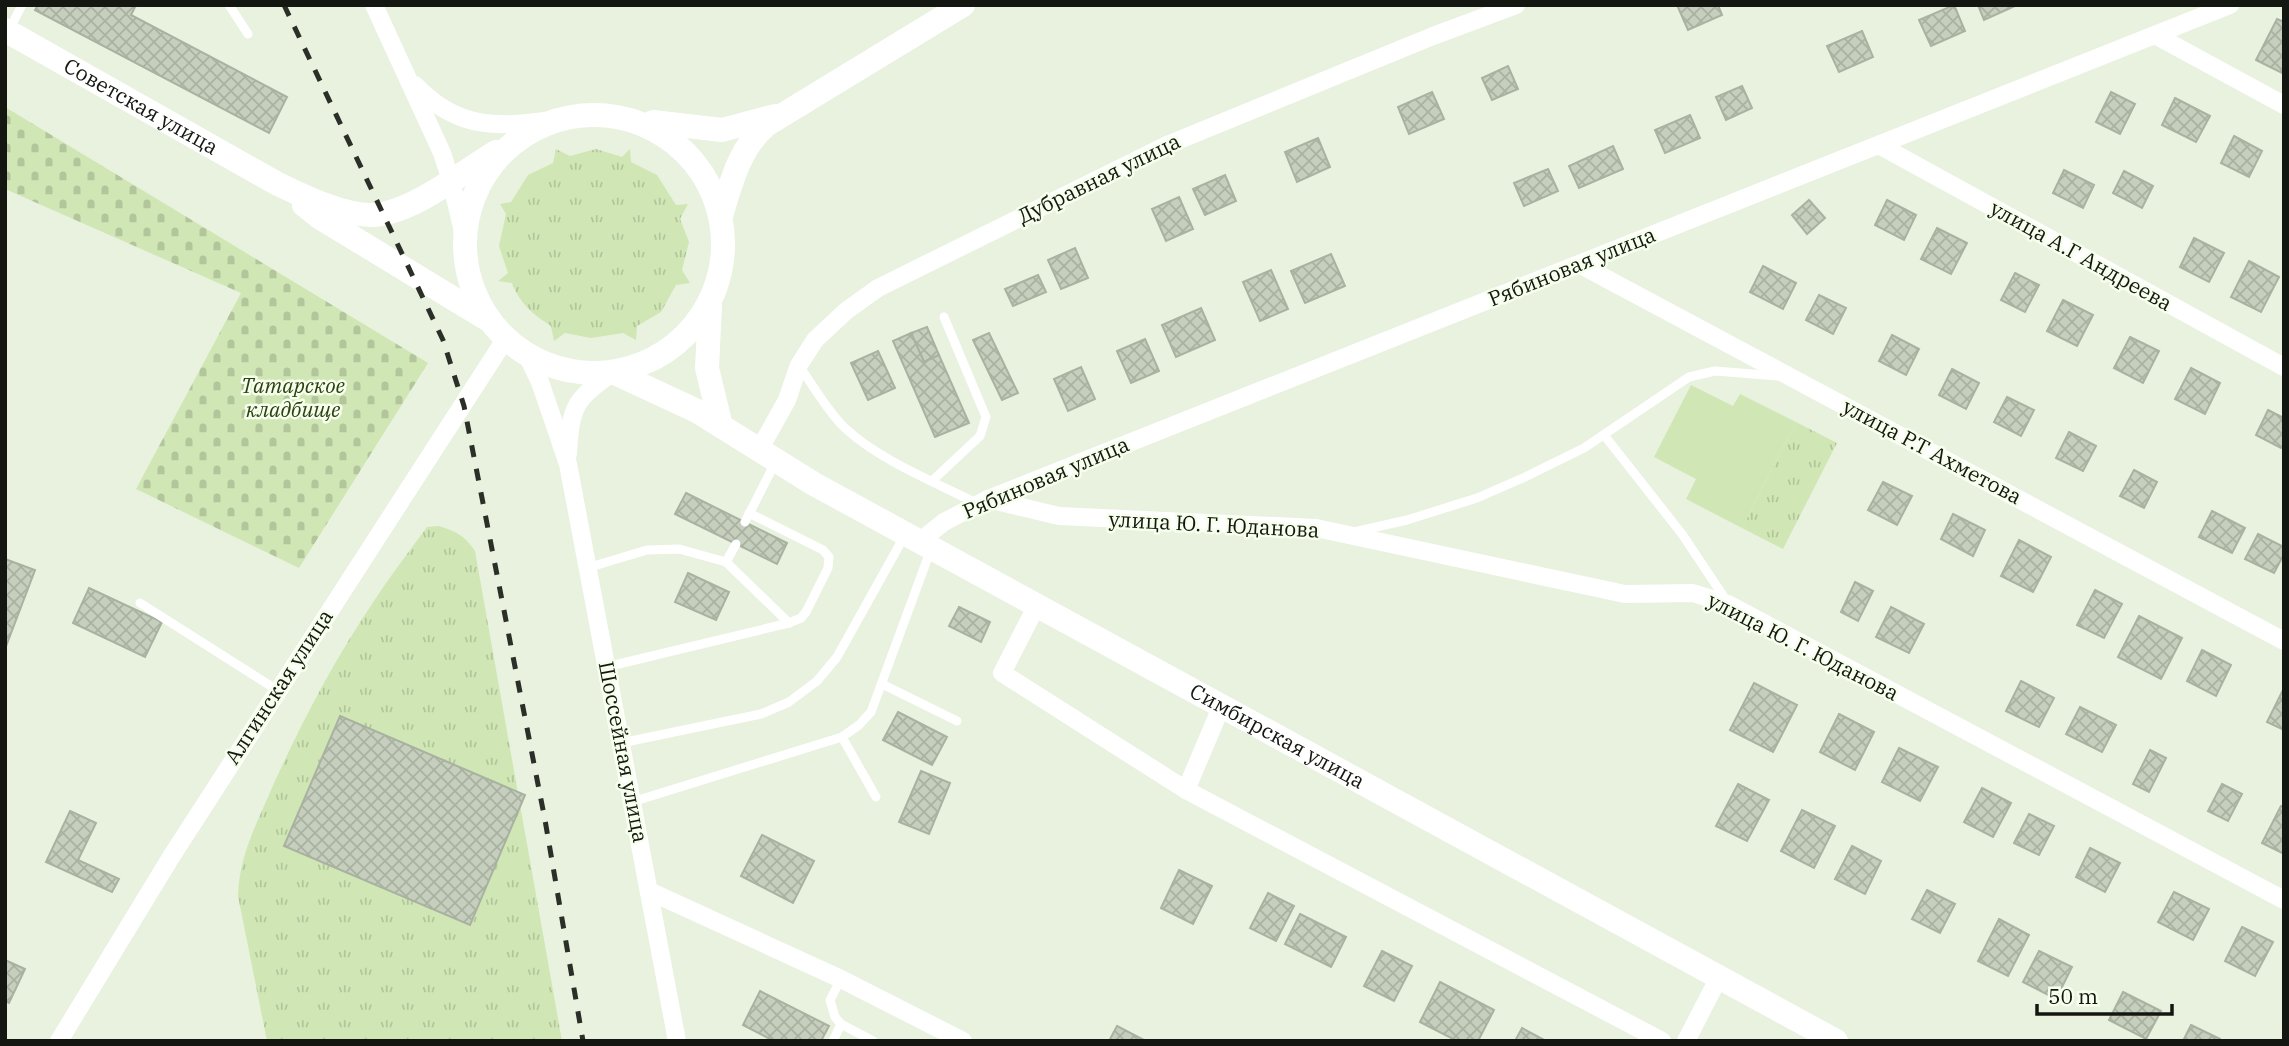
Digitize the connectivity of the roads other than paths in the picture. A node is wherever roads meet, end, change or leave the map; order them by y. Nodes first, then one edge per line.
1 (22, 5) edge
2 (229, 5) edge
3 (374, 5) edge
4 (963, 5) edge
5 (1516, 5) edge
6 (2230, 5) edge
7 (7, 31) edge
8 (248, 34) dead end
9 (2155, 35) junction
10 (408, 78) junction
11 (2284, 105) edge
12 (779, 115) junction
13 (617, 116) junction
14 (560, 119) junction
15 (515, 141) junction
16 (1879, 145) junction
17 (442, 153) junction
18 (451, 181) junction
19 (276, 183) junction
20 (413, 203) junction
21 (721, 216) junction
22 (465, 240) junction
23 (1579, 264) junction
24 (710, 303) junction
25 (944, 317) dead end
26 (498, 330) junction
27 (526, 353) junction
28 (799, 366) junction
29 (2284, 367) edge
30 (613, 372) junction
31 (1790, 377) junction
32 (721, 426) junction
33 (1604, 435) junction
34 (768, 456) junction
35 (568, 464) junction
36 (933, 480) junction
37 (983, 501) junction
38 (1342, 534) junction
39 (919, 540) junction
40 (736, 544) dead end
41 (726, 562) junction
42 (587, 568) junction
43 (140, 603) dead end
44 (1728, 604) junction
45 (1037, 605) junction
46 (789, 623) junction
47 (2284, 641) edge
48 (606, 667) junction
49 (883, 684) junction
50 (278, 690) junction
51 (1222, 705) junction
52 (957, 721) dead end
53 (842, 737) junction
54 (621, 743) junction
55 (1186, 790) junction
56 (876, 797) dead end
57 (632, 802) junction
58 (649, 891) junction
59 (2284, 900) edge
60 (841, 979) junction
61 (1718, 979) junction
62 (841, 1024) junction
63 (942, 1036) edge
64 (59, 1041) edge
65 (677, 1041) edge
66 (832, 1041) edge
67 (873, 1041) edge
68 (963, 1041) edge
69 (1662, 1041) edge
70 (1686, 1041) edge
71 (1836, 1041) edge

1 - 7 lane
2 - 8 lane
3 - 10 street
4 - 12 main road
5 - 28 street, Дубравная улица
6 - 9 street, Рябиновая улица
7 - 19 main road, Советская улица
9 - 11 street
9 - 16 street, Рябиновая улица
10 - 14 street
10 - 17 street
12 - 13 main road
12 - 21 main road
13 - 14 main road
13 - 21 main road
14 - 15 main road
15 - 18 main road
15 - 22 main road
16 - 23 street, Рябиновая улица
16 - 29 street, улица А.Г Андреева
17 - 18 street
17 - 20 street
18 - 20 main road
18 - 22 street
19 - 20 main road
19 - 26 main road
21 - 24 main road
22 - 26 main road
23 - 31 street, улица Р.Т Ахметова
23 - 37 street, Рябиновая улица
24 - 30 main road
24 - 32 main road
25 - 36 lane
26 - 27 main road
26 - 50 street, Алгинская улица
27 - 30 main road
27 - 35 street
28 - 34 street, Дубравная улица
28 - 36 lane
30 - 32 main road, Симбирская улица
30 - 35 street
31 - 33 lane
31 - 47 street, улица Р.Т Ахметова
32 - 34 main road, Симбирская улица
33 - 38 lane
33 - 44 lane
34 - 39 main road, Симбирская улица
34 - 46 lane
35 - 42 street, Шоссейная улица
36 - 37 lane
37 - 38 street, улица Ю. Г. Юданова
37 - 39 street, Рябиновая улица
38 - 44 street, улица Ю. Г. Юданова
39 - 45 main road, Симбирская улица
39 - 49 lane
39 - 54 lane
40 - 41 lane
41 - 42 lane
41 - 46 lane
42 - 48 street, Шоссейная улица
43 - 50 lane
44 - 59 street, улица Ю. Г. Юданова
45 - 51 main road, Симбирская улица
45 - 55 street
46 - 48 lane
48 - 54 street, Шоссейная улица
49 - 52 lane
49 - 53 lane
50 - 64 street, Алгинская улица
51 - 55 street
51 - 61 main road, Симбирская улица
53 - 56 lane
53 - 57 lane
54 - 57 street, Шоссейная улица
55 - 69 street
57 - 58 street, Шоссейная улица
58 - 60 street
58 - 65 street, Шоссейная улица
60 - 62 lane
60 - 63 street
61 - 70 street
61 - 71 main road, Симбирская улица
62 - 66 lane
62 - 67 lane
63 - 68 street

